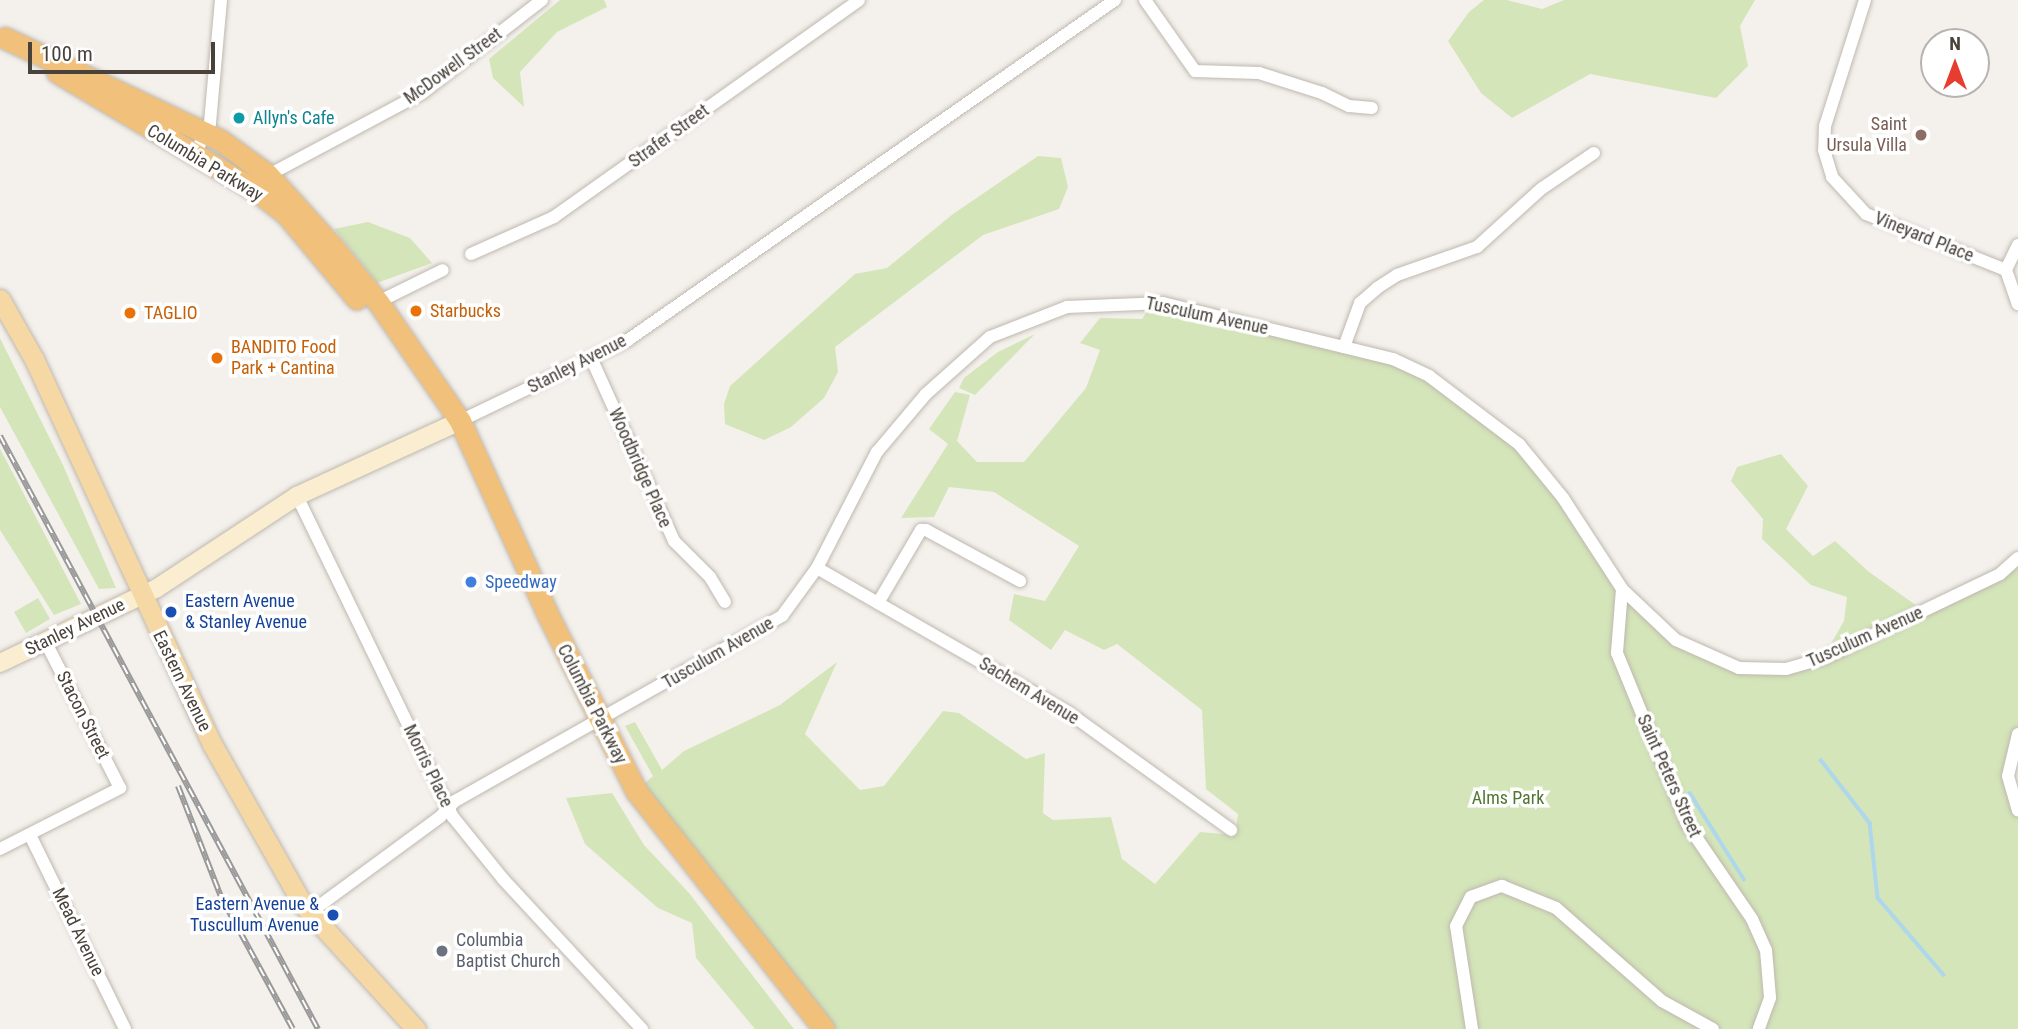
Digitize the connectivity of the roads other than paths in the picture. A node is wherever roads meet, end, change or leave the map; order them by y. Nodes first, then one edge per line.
1 (221, 0) edge
2 (542, 0) edge
3 (859, 0) edge
4 (1115, 0) edge
5 (1145, 0) edge
6 (1865, 0) edge
7 (3, 36) edge
8 (92, 96) junction
9 (1372, 108) dead end
10 (206, 133) junction
11 (195, 153) junction
12 (1594, 153) dead end
13 (260, 181) junction
14 (2018, 245) edge
15 (471, 254) dead end
16 (443, 270) dead end
17 (2006, 270) junction
18 (0, 299) edge
19 (378, 302) junction
20 (2018, 304) edge
21 (1344, 346) junction
22 (409, 349) junction
23 (592, 360) junction
24 (460, 421) junction
25 (297, 496) junction
26 (2018, 558) edge
27 (817, 568) junction
28 (1020, 581) dead end
29 (1622, 589) junction
30 (141, 594) junction
31 (725, 602) dead end
32 (878, 603) junction
33 (46, 643) junction
34 (0, 663) edge
35 (600, 720) junction
36 (2018, 733) edge
37 (448, 809) junction
38 (2018, 811) edge
39 (1231, 830) dead end
40 (30, 835) junction
41 (1, 846) edge
42 (308, 914) junction
43 (125, 1029) edge
44 (416, 1029) edge
45 (642, 1029) edge
46 (824, 1029) edge
47 (1472, 1029) edge
48 (1713, 1029) edge
49 (1759, 1029) edge

1 - 10 street
2 - 13 street, McDowell Street
3 - 15 street, Strafer Street
4 - 23 street, Stanley Avenue
5 - 9 street
6 - 17 street, Vineyard Place
7 - 8 highway, Columbia Parkway
7 - 10 highway, Columbia Parkway
8 - 10 highway
8 - 11 highway, Columbia Parkway
10 - 11 street
10 - 13 highway, Columbia Parkway
11 - 13 highway, Columbia Parkway
12 - 21 street
13 - 19 highway, Columbia Parkway
13 - 22 highway, Columbia Parkway
14 - 17 street
16 - 19 street
17 - 20 street
18 - 30 main road, Eastern Avenue
19 - 22 highway, Columbia Parkway
21 - 27 street, Tusculum Avenue
21 - 29 street, Tusculum Avenue
22 - 24 highway, Columbia Parkway
23 - 24 street, Stanley Avenue
23 - 31 street, Woodbridge Place
24 - 25 street, Stanley Avenue
24 - 35 highway, Columbia Parkway
25 - 30 street, Stanley Avenue
25 - 37 street, Morris Place
26 - 29 street, Tusculum Avenue
27 - 32 street, Sachem Avenue
27 - 35 street, Tusculum Avenue
28 - 32 street
29 - 49 street, Saint Peters Street
30 - 33 street, Stanley Avenue
30 - 42 main road, Eastern Avenue
32 - 39 street, Sachem Avenue
33 - 34 street, Stanley Avenue
33 - 40 street, Stacon Street
35 - 37 street, Tusculum Avenue
35 - 46 highway, Columbia Parkway
36 - 38 street
37 - 42 street, Tusculum Avenue
37 - 45 street, Morris Place
40 - 41 street
40 - 43 street, Mead Avenue
42 - 44 main road, Eastern Avenue
47 - 48 street

